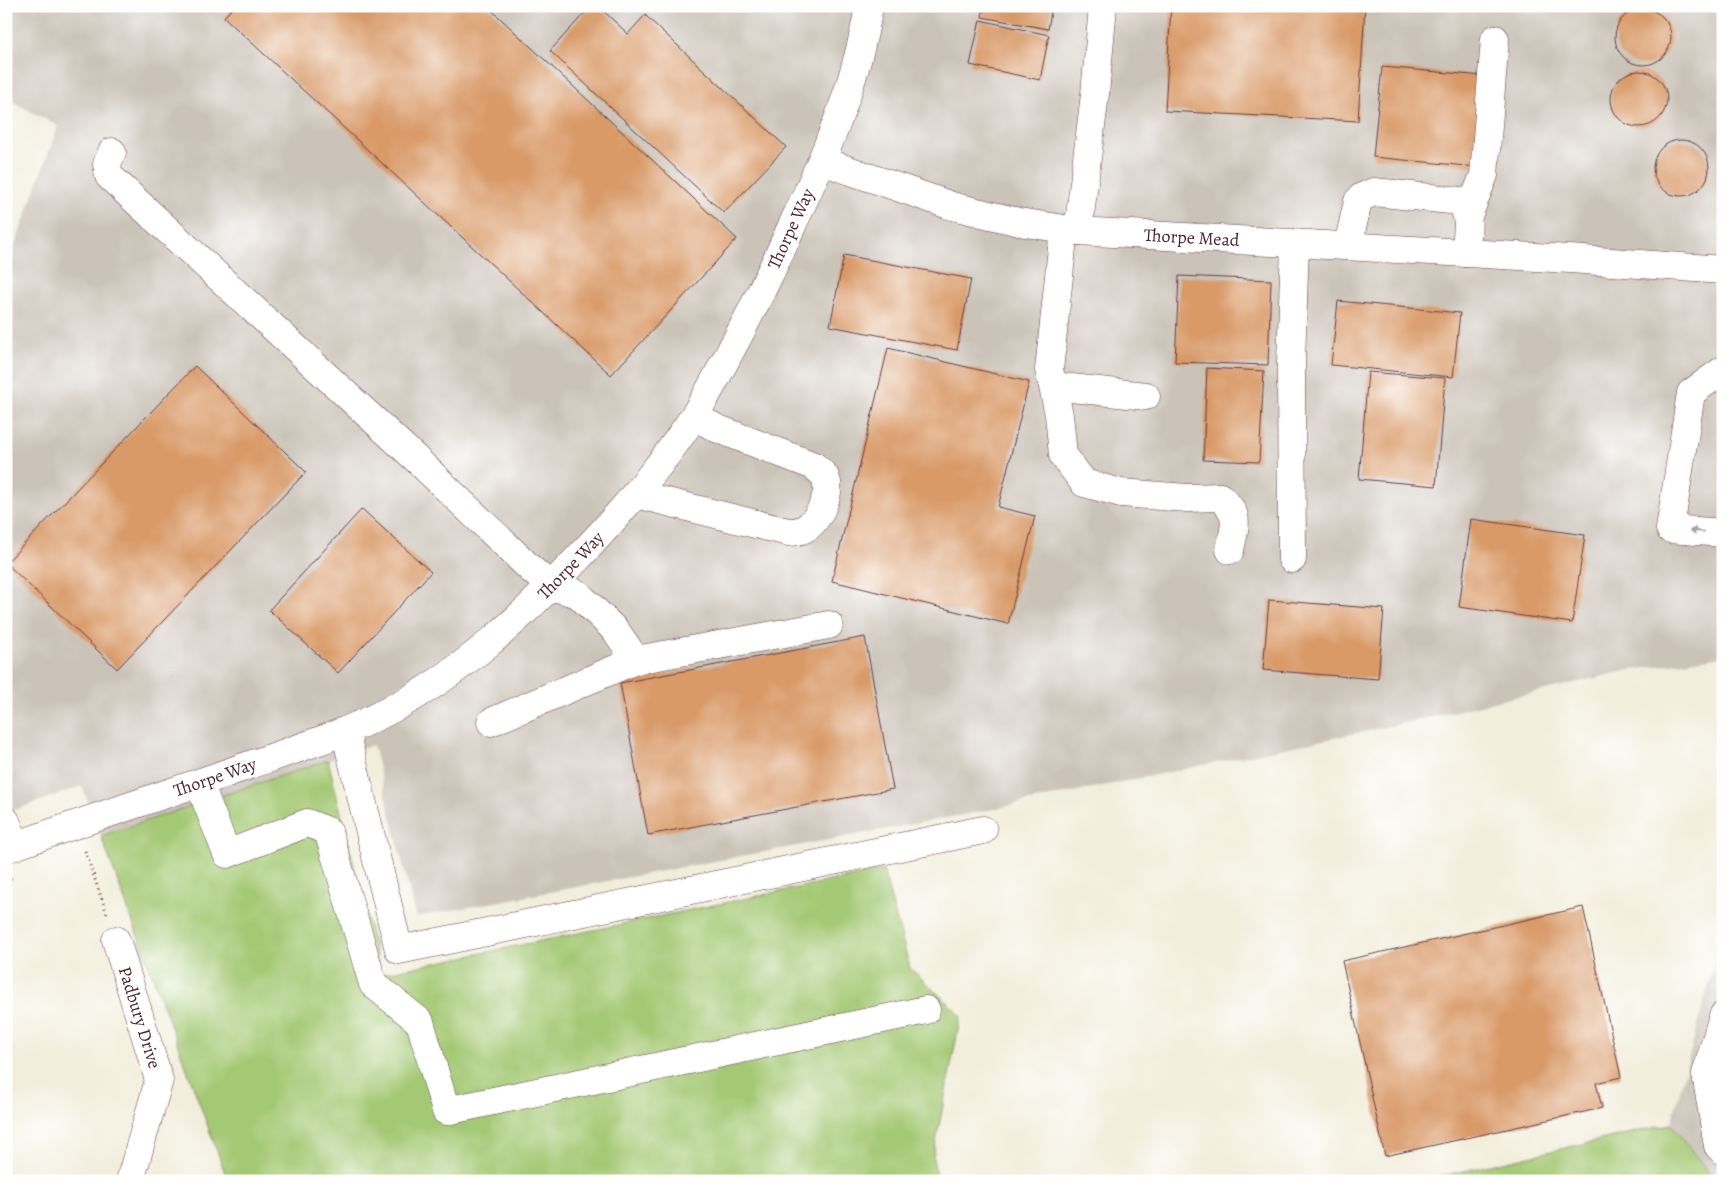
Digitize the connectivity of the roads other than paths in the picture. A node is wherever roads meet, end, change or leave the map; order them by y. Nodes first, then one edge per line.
1 (869, 6) edge
2 (1104, 6) edge
3 (1495, 39) dead end
4 (112, 152) dead end
5 (822, 162) junction
6 (1468, 216) junction
7 (1071, 230) junction
8 (1295, 243) junction
9 (1348, 246) junction
10 (1466, 253) junction
11 (1723, 270) edge
12 (1723, 370) edge
13 (1052, 382) junction
14 (1146, 396) dead end
15 (694, 416) junction
16 (634, 494) junction
17 (1723, 533) edge
18 (1230, 550) dead end
19 (1292, 559) dead end
20 (551, 586) junction
21 (829, 625) dead end
22 (636, 660) junction
23 (491, 722) dead end
24 (345, 731) junction
25 (199, 783) junction
26 (983, 830) dead end
27 (10, 838) edge
28 (116, 940) road end
29 (926, 1010) dead end
30 (1723, 1016) edge
31 (1723, 1151) edge
32 (130, 1181) edge

1 - 5 street, Thorpe Way
2 - 7 street
3 - 6 street
4 - 20 street
5 - 7 street, Thorpe Mead
5 - 15 street, Thorpe Way
6 - 9 street
6 - 10 street
7 - 8 street, Thorpe Mead
7 - 13 street
8 - 9 street, Thorpe Mead
8 - 19 street
9 - 10 street, Thorpe Mead
10 - 11 street, Thorpe Mead
17 -> 12 street
13 - 14 street
13 - 18 street
15 - 16 street, Thorpe Way
15 - 16 street
16 - 20 street, Thorpe Way
20 - 22 street
20 - 24 street, Thorpe Way
21 - 22 street
22 - 23 street
24 - 25 street, Thorpe Way
24 - 26 street
25 - 27 street, Thorpe Way
25 - 29 street
28 - 32 street, Padbury Drive
30 - 31 street

